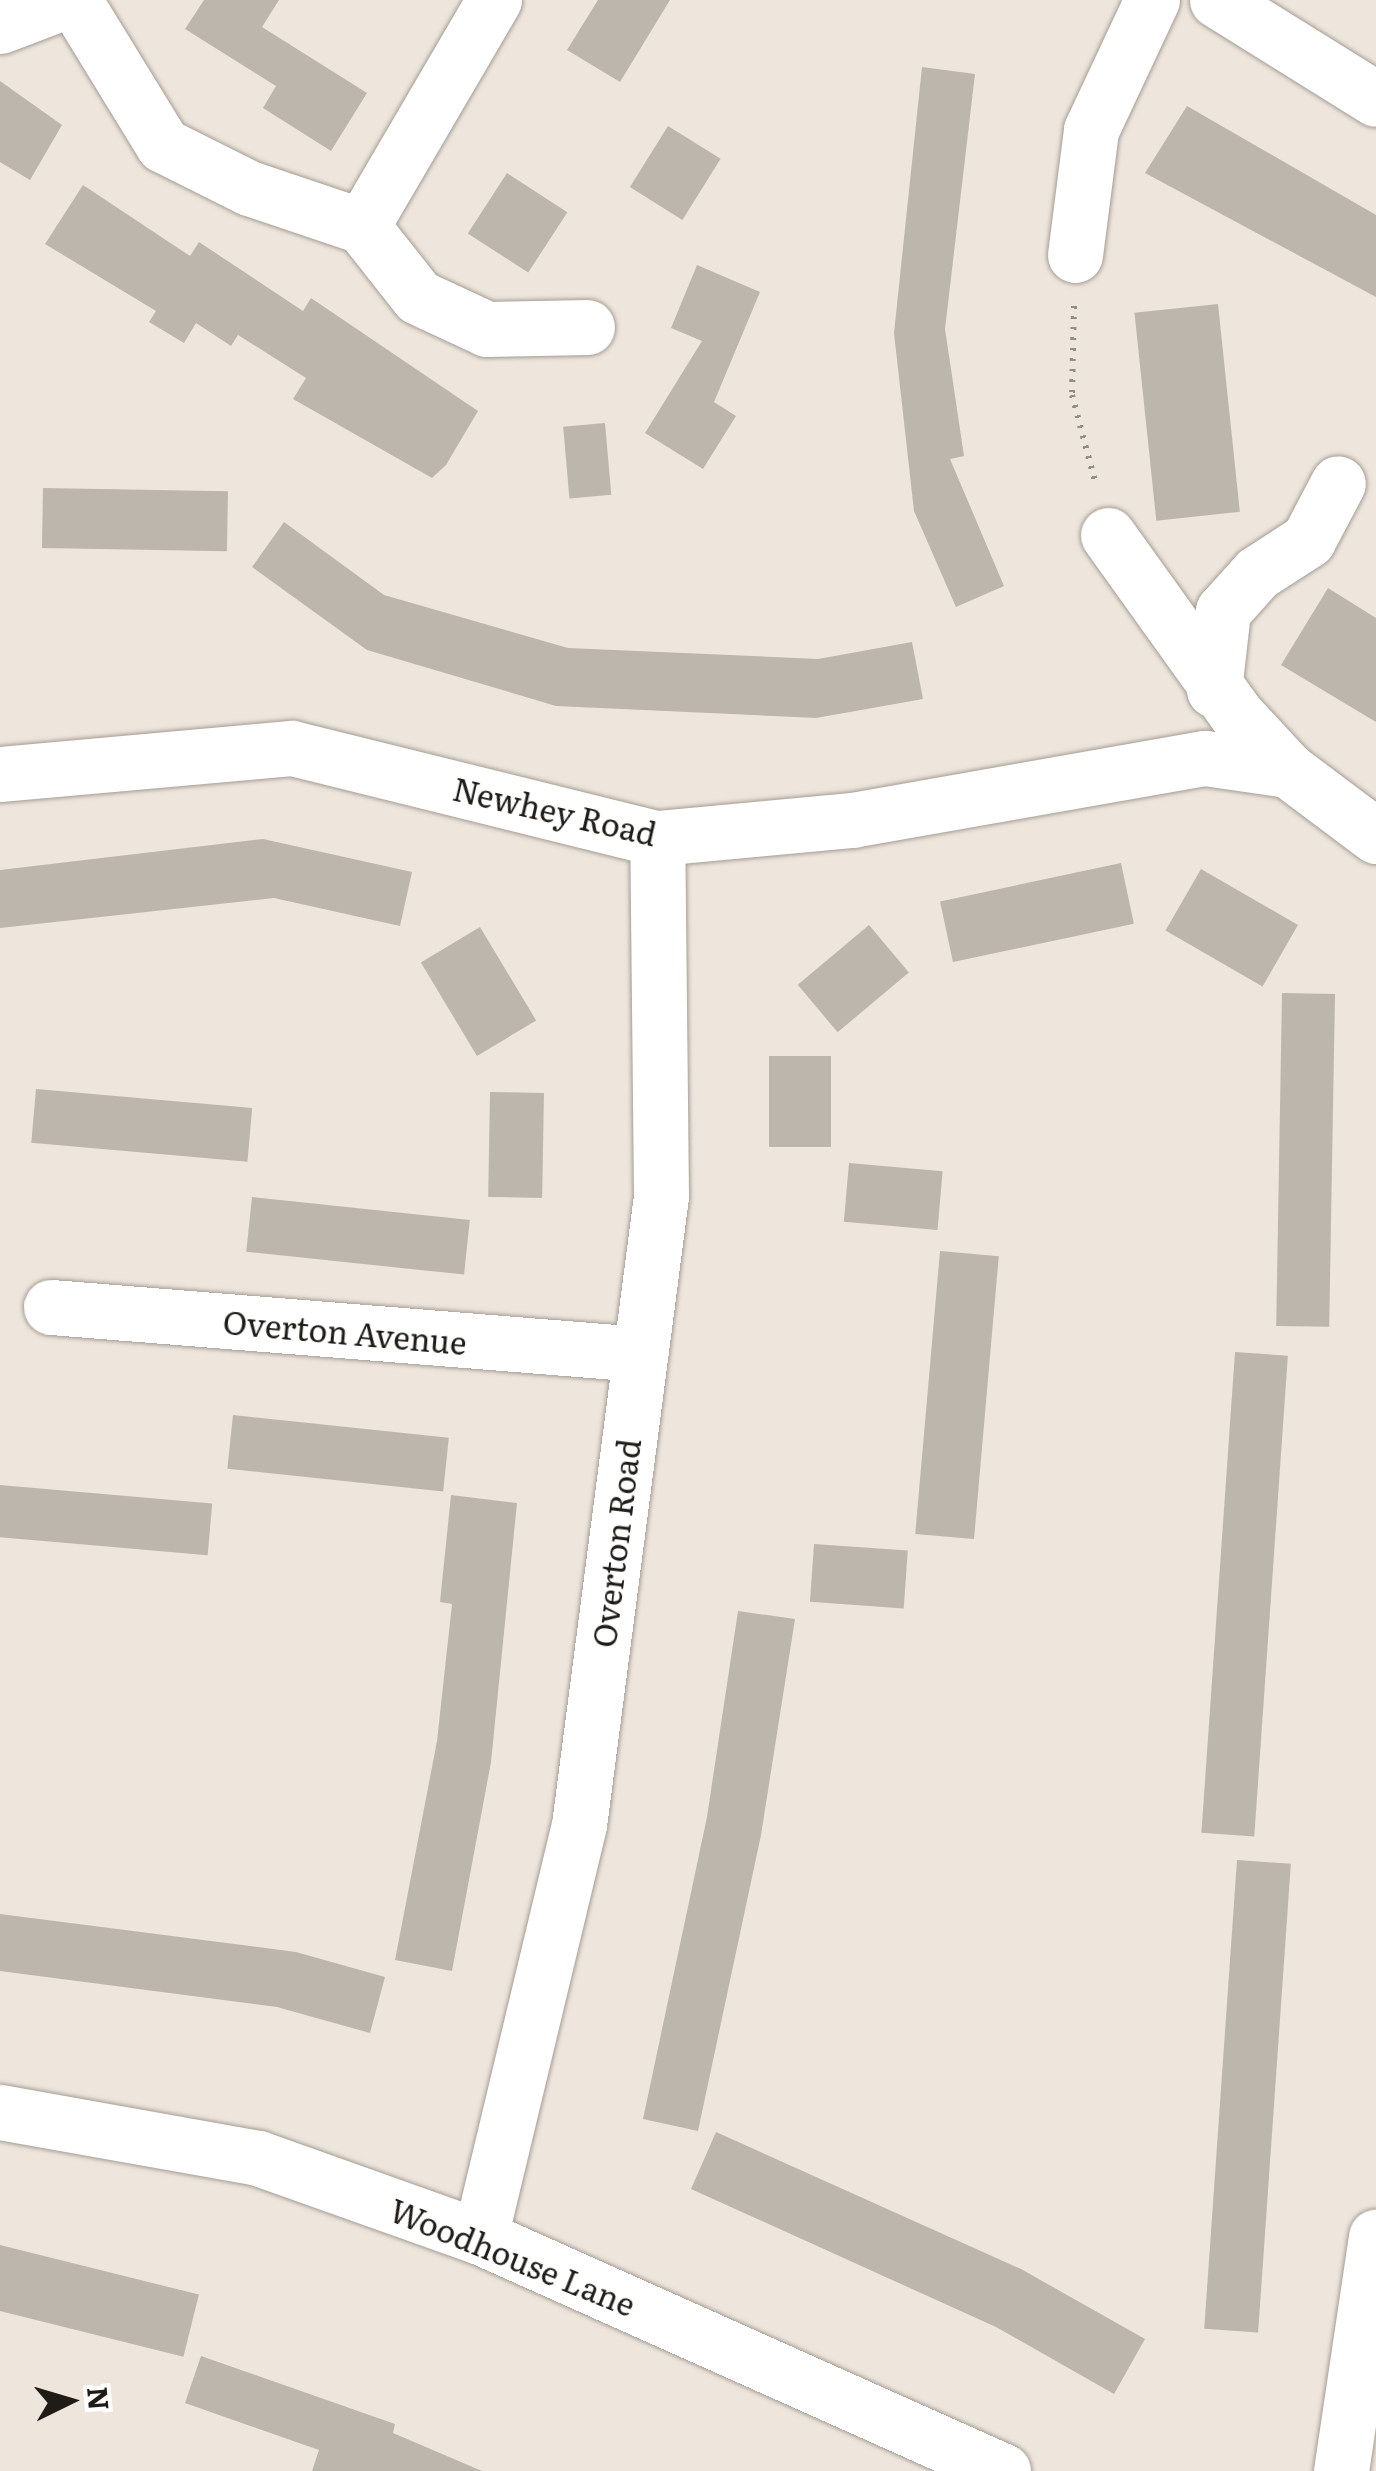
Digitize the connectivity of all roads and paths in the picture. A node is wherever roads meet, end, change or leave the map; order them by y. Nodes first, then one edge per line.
1 (71, 0) edge
2 (494, 0) edge
3 (1152, 0) edge
4 (1217, 0) edge
5 (0, 26) edge
6 (1376, 99) edge
7 (362, 226) junction
8 (1075, 255) joint
9 (587, 327) dead end
10 (1338, 483) dead end
11 (1108, 534) joint
12 (1214, 690) junction
13 (1288, 770) junction
14 (0, 774) edge
15 (1376, 836) edge
16 (657, 838) junction
17 (50, 1307) dead end
18 (640, 1354) junction
19 (0, 2112) edge
20 (480, 2237) junction
21 (1376, 2238) edge
22 (1003, 2471) edge
23 (1340, 2471) edge

1 - 5 street
1 - 7 street
2 - 7 street
3 - 8 street
4 - 6 street
7 - 9 street
8 - 11 path
10 - 12 street
11 - 12 street
12 - 13 street
13 - 15 street
13 - 16 street, Newhey Road
14 - 16 street, Newhey Road
16 - 18 street, Overton Road
17 - 18 street, Overton Avenue
18 - 20 street, Overton Road
19 - 20 street, Woodhouse Lane
20 - 22 street, Woodhouse Lane
21 - 23 street

